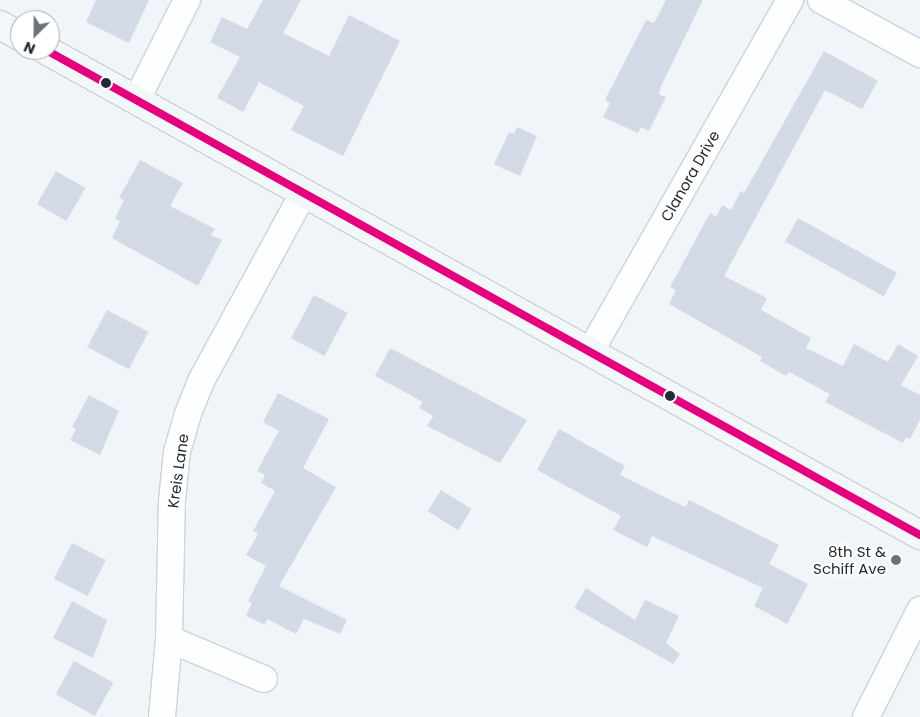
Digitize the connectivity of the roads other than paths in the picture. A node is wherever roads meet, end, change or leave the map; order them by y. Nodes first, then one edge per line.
1 (187, 0) edge
2 (790, 0) edge
3 (821, 0) edge
4 (920, 54) edge
5 (60, 58) edge
6 (137, 100) junction
7 (303, 194) junction
8 (590, 352) junction
9 (920, 535) edge
10 (920, 610) edge
11 (169, 639) junction
12 (264, 679) dead end
13 (162, 717) edge
14 (866, 717) edge

1 - 6 street
2 - 8 street, Clanora Drive
3 - 4 street
5 - 6 street
6 - 7 street
7 - 8 street
7 - 11 street, Kreis Lane
8 - 9 street
10 - 14 street
11 - 12 street
11 - 13 street, Kreis Lane

